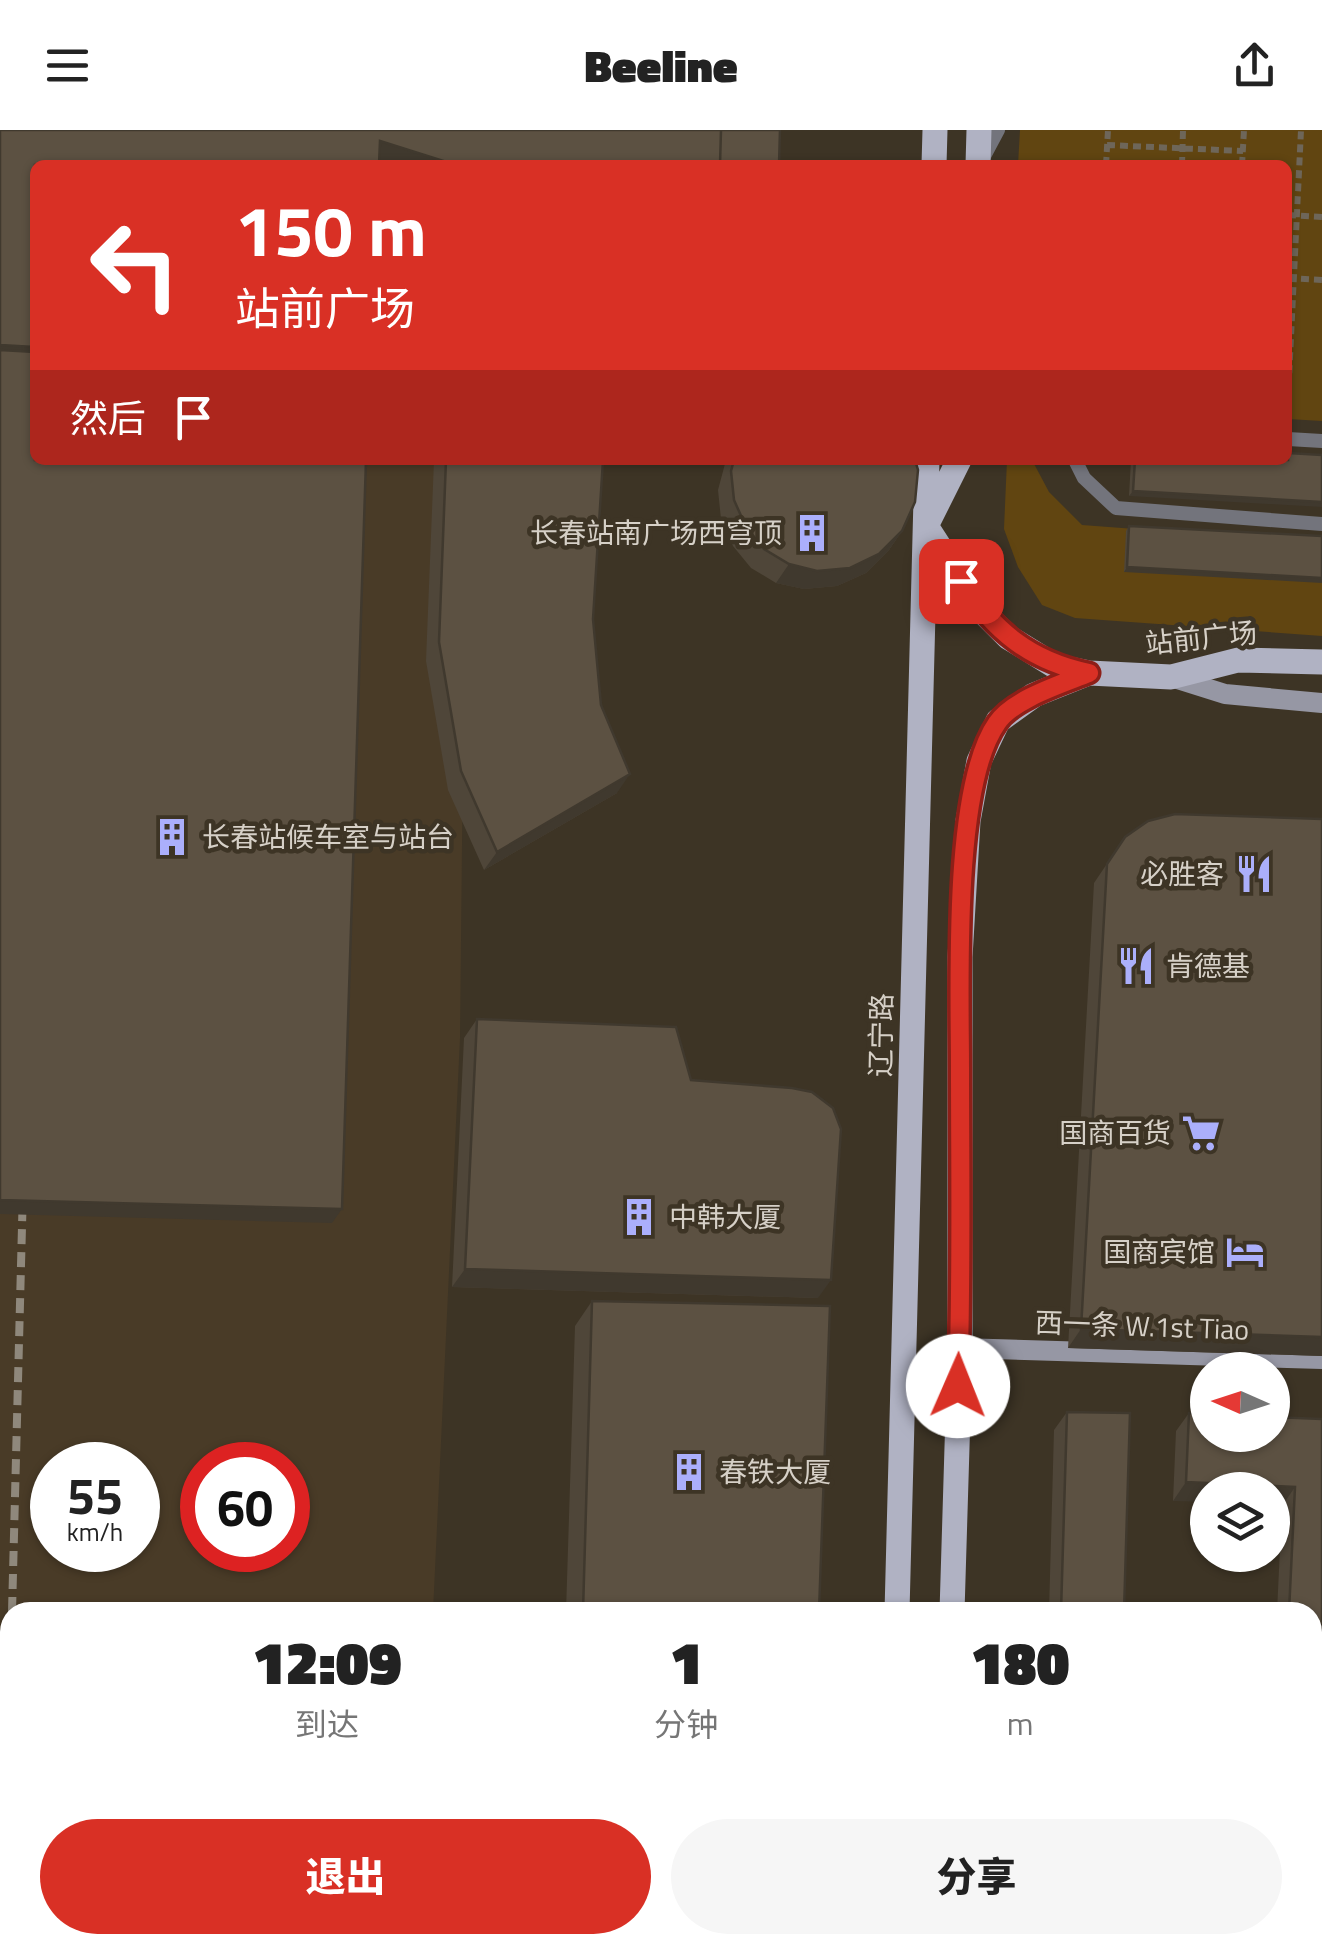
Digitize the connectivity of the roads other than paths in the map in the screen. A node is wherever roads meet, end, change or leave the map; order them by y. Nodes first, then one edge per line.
1 (934, 130) edge
2 (980, 130) edge
3 (998, 130) edge
4 (934, 160) edge
5 (979, 160) edge
6 (982, 160) edge
7 (1292, 439) edge
8 (1322, 441) edge
9 (927, 465) edge
10 (956, 465) edge
11 (1078, 465) edge
12 (1322, 524) edge
13 (926, 526) junction
14 (1322, 662) edge
15 (1089, 673) junction
16 (1171, 677) junction
17 (1322, 703) edge
18 (960, 1348) junction
19 (1322, 1359) edge
20 (896, 1602) edge
21 (952, 1602) edge

1 - 4 main road
2 - 5 main road
3 - 6 lane
7 - 8 lane
9 - 13 main road, 辽宁路
10 - 13 main road
11 - 12 lane
13 - 15 main road, 站前广场
13 - 20 main road, 辽宁路
14 - 16 main road, 站前广场
15 - 16 main road, 站前广场
15 - 18 main road
16 - 17 street
18 - 19 street, 西一条 W.1st Tiao
18 - 21 main road

